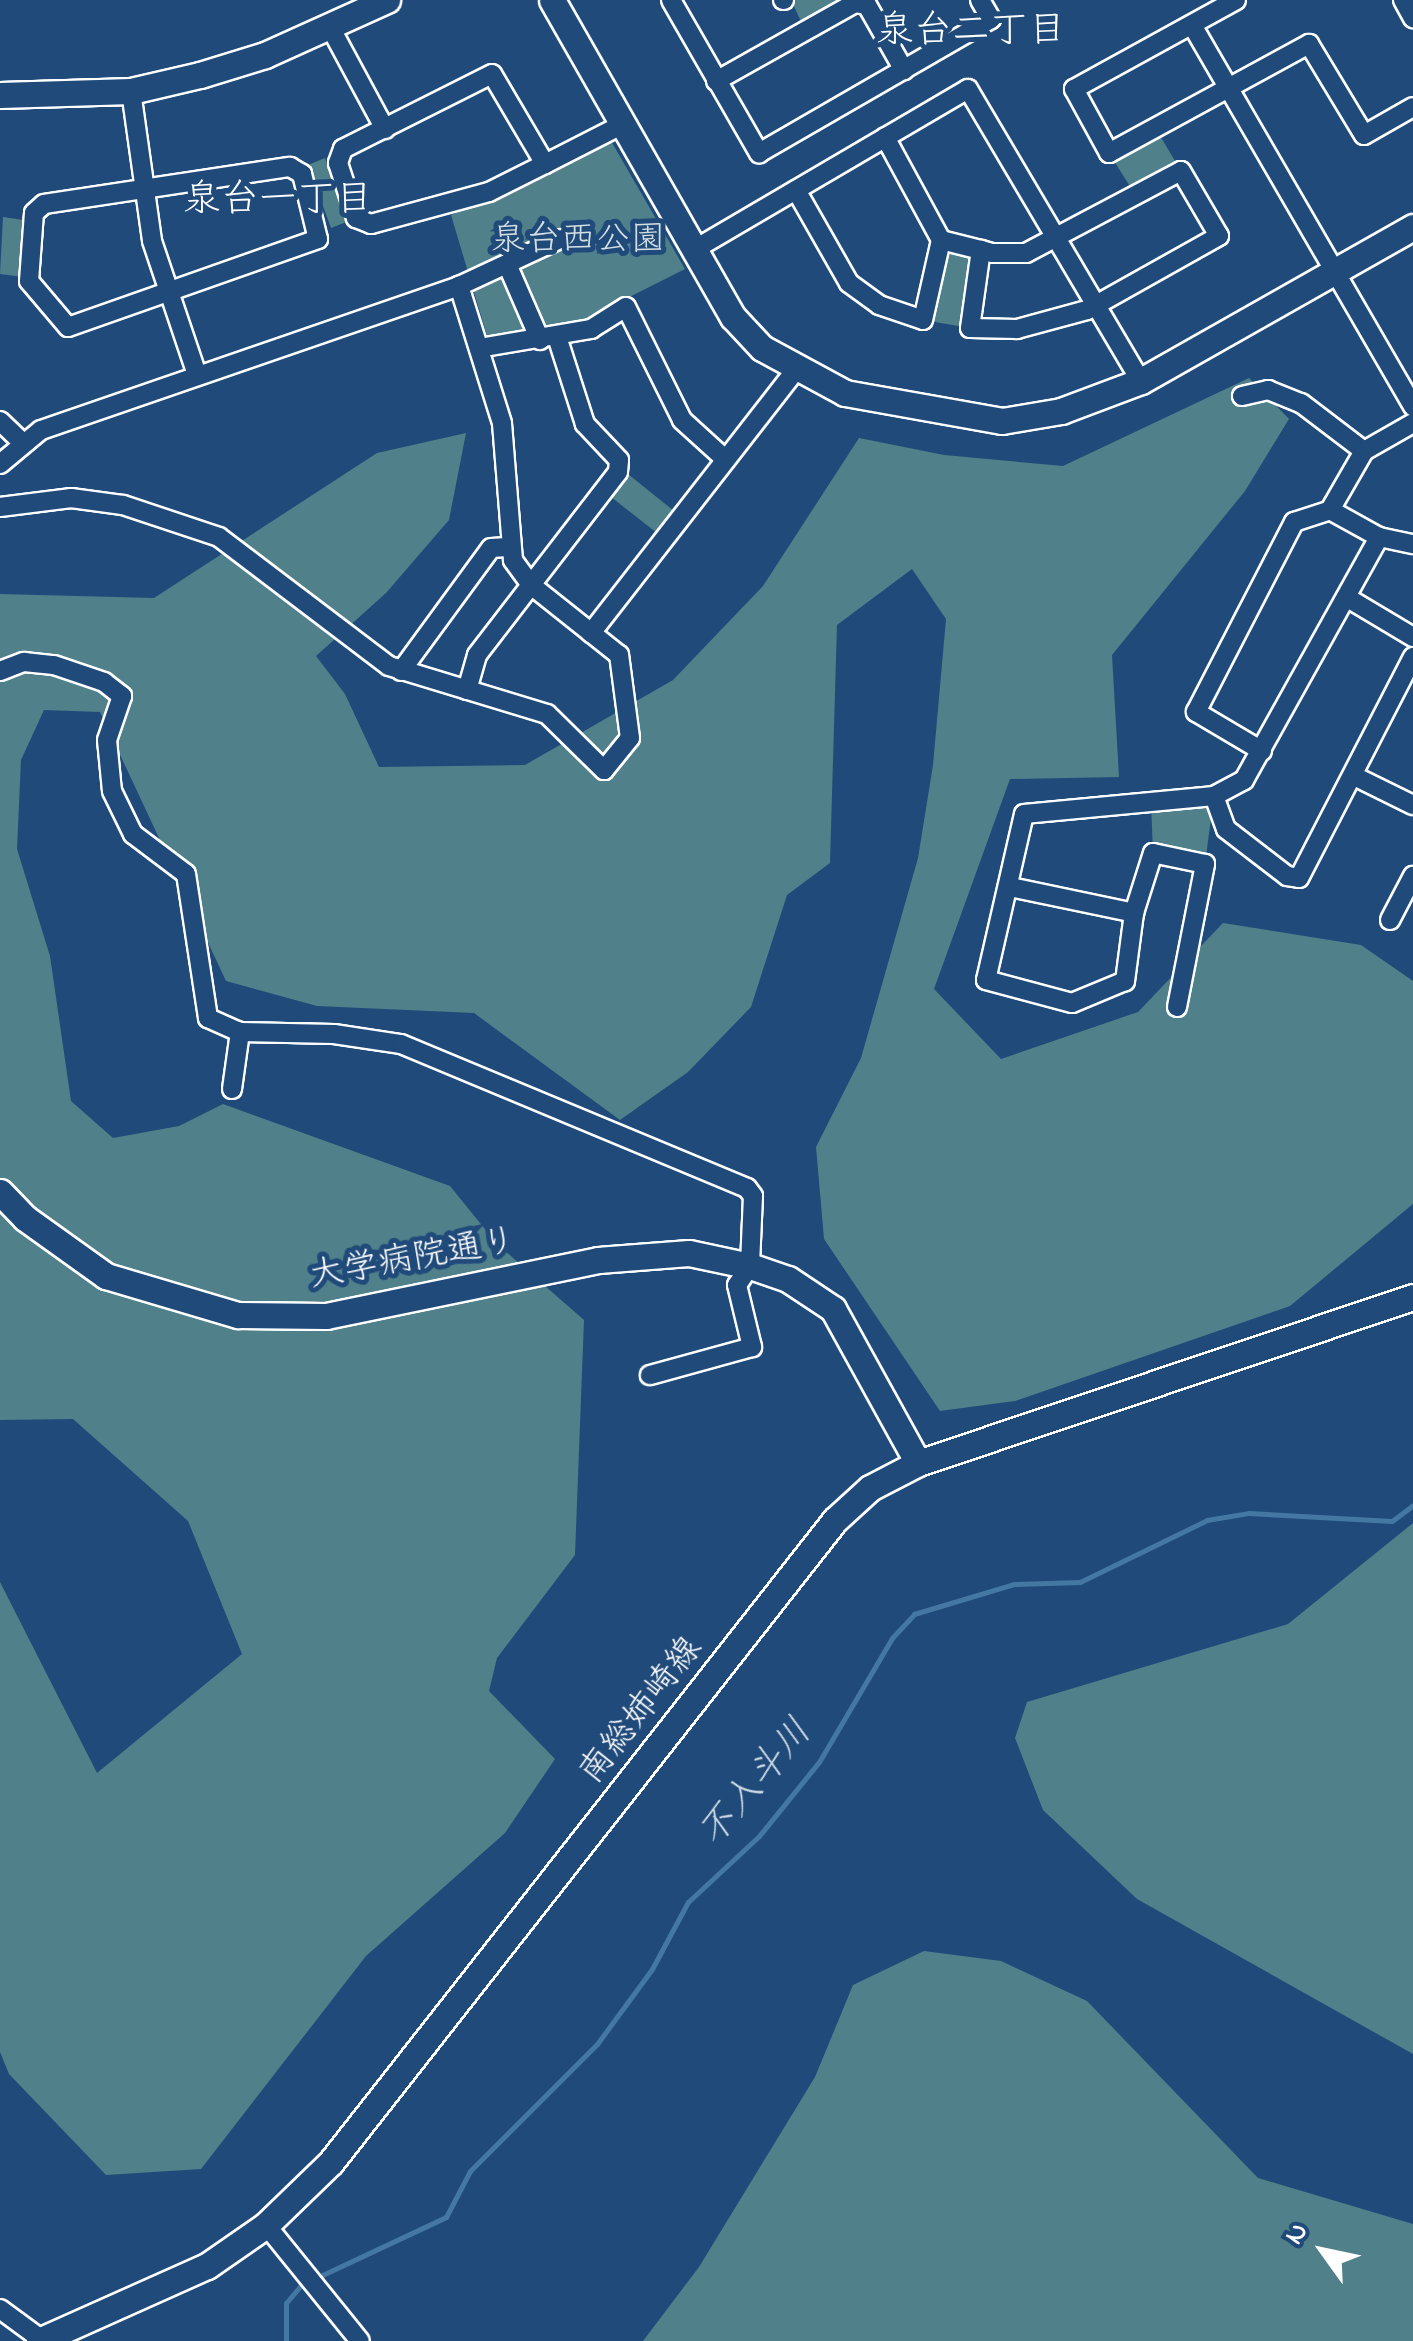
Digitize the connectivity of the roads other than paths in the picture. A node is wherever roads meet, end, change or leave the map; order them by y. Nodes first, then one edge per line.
1 (387, 0) edge
2 (552, 0) edge
3 (670, 0) edge
4 (980, 0) edge
5 (1236, 0) edge
6 (1403, 0) edge
7 (1413, 18) edge
8 (1192, 25) junction
9 (330, 27) junction
10 (904, 70) junction
11 (716, 82) junction
12 (1230, 90) junction
13 (130, 91) junction
14 (0, 95) edge
15 (1413, 106) edge
16 (623, 124) junction
17 (385, 129) junction
18 (885, 137) junction
19 (545, 164) junction
20 (143, 190) junction
21 (796, 190) junction
22 (1413, 227) edge
23 (560, 239) dead end
24 (942, 240) junction
25 (1057, 240) junction
26 (697, 248) junction
27 (981, 250) junction
28 (506, 264) junction
29 (1334, 268) junction
30 (459, 286) junction
31 (167, 292) junction
32 (1096, 306) junction
33 (549, 339) junction
34 (480, 348) junction
35 (796, 370) junction
36 (197, 376) junction
37 (1140, 381) junction
38 (1242, 396) dead end
39 (1413, 406) edge
40 (0, 421) edge
41 (1413, 422) edge
42 (22, 442) junction
43 (1364, 450) junction
44 (726, 460) junction
45 (0, 464) edge
46 (0, 507) edge
47 (1330, 510) junction
48 (1378, 537) junction
49 (1413, 544) edge
50 (508, 547) junction
51 (531, 585) junction
52 (1346, 597) junction
53 (592, 633) junction
54 (1413, 637) edge
55 (1413, 657) edge
56 (401, 671) junction
57 (0, 672) edge
58 (467, 690) junction
59 (1262, 751) junction
60 (1354, 776) junction
61 (1214, 796) junction
62 (1413, 805) edge
63 (1413, 876) edge
64 (1010, 887) junction
65 (1134, 913) junction
66 (1390, 920) dead end
67 (1178, 1007) dead end
68 (240, 1032) junction
69 (232, 1089) dead end
70 (0, 1192) edge
71 (750, 1266) junction
72 (1413, 1297) edge
73 (650, 1375) dead end
74 (918, 1463) junction
75 (266, 2225) junction
76 (0, 2308) edge
77 (40, 2340) edge
78 (360, 2341) edge

1 - 9 street
2 - 16 street
3 - 11 street
4 - 10 street
5 - 8 street
6 - 7 street
8 - 12 street
8 - 12 street
9 - 13 street
9 - 17 street
10 - 11 street
10 - 11 street
12 - 15 street
12 - 29 street
13 - 14 street
13 - 20 street
16 - 19 street
16 - 26 street
17 - 19 street
17 - 19 street
18 - 21 street
18 - 24 street
18 - 25 street
20 - 31 street
20 - 31 street
20 - 31 street
21 - 24 street
21 - 26 street
22 - 29 street
23 - 28 street
24 - 27 street
25 - 27 street
25 - 32 street
25 - 32 street
26 - 35 street
27 - 32 street
28 - 30 street
28 - 33 street
29 - 37 street
29 - 39 street
30 - 34 street
30 - 36 street
31 - 36 street
32 - 37 street
33 - 34 street
33 - 44 street
33 - 51 street
34 - 50 street
35 - 37 street
35 - 44 street
36 - 42 street
38 - 43 street
40 - 42 street
41 - 43 street
42 - 45 street
43 - 47 street
44 - 53 street
46 - 56 street
47 - 48 street
47 - 59 street
48 - 49 street
48 - 52 street
50 - 51 street
50 - 56 street
51 - 53 street
51 - 58 street
52 - 54 street
52 - 59 street
53 - 58 street
55 - 60 street
56 - 58 street
57 - 68 street
59 - 61 street
60 - 61 street
60 - 62 street
61 - 64 street
63 - 66 street
64 - 65 street
64 - 65 street
65 - 67 street
68 - 69 street
68 - 71 street
70 - 71 street, 大学病院通り
71 - 73 street
71 - 74 street, 大学病院通り
72 - 74 street, 南総姉崎線
74 - 75 street, 南総姉崎線
75 - 77 street, 南総姉崎線
75 - 78 street
76 - 77 street

